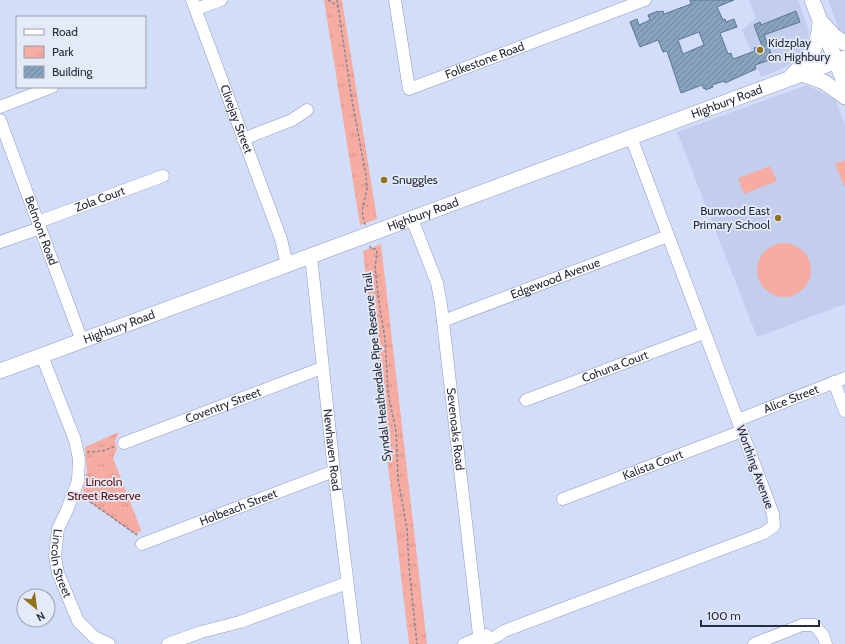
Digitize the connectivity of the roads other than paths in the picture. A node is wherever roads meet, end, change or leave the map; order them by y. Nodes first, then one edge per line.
1 (221, 0) edge
2 (395, 0) edge
3 (645, 0) edge
4 (812, 0) edge
5 (194, 5) edge
6 (818, 18) junction
7 (845, 43) edge
8 (840, 60) edge
9 (796, 76) junction
10 (845, 84) edge
11 (49, 88) edge
12 (845, 97) edge
13 (0, 107) edge
14 (307, 110) dead end
15 (0, 120) edge
16 (631, 137) junction
17 (243, 139) junction
18 (163, 176) dead end
19 (412, 219) junction
20 (39, 225) junction
21 (668, 236) junction
22 (0, 242) edge
23 (311, 256) junction
24 (290, 264) junction
25 (443, 321) junction
26 (704, 333) junction
27 (82, 341) junction
28 (42, 356) junction
29 (322, 368) junction
30 (0, 371) edge
31 (839, 380) edge
32 (526, 400) dead end
33 (845, 411) edge
34 (740, 425) junction
35 (120, 444) road end
36 (334, 472) junction
37 (563, 499) dead end
38 (140, 540) road end
39 (347, 582) junction
40 (479, 642) edge
41 (109, 644) edge
42 (168, 644) edge
43 (355, 644) edge
44 (464, 644) edge
45 (754, 644) edge
46 (826, 644) edge

1 - 5 street
2 - 3 street, Folkestone Road
4 - 6 main road
5 - 17 street, Clivejay Street
6 - 7 main road
6 - 8 main road
6 - 9 main road
8 - 9 main road, Highbury Road
8 - 10 main road
9 - 12 main road
9 - 16 main road, Highbury Road
11 - 13 street
14 - 17 street
15 - 20 street, Belmont Road
16 - 19 main road, Highbury Road
16 - 21 street, Worthing Avenue
17 - 24 street, Clivejay Street
18 - 20 street, Zola Court
19 - 23 main road, Highbury Road
19 - 25 street, Sevenoaks Road
20 - 22 street, Zola Court
20 - 27 street, Belmont Road
21 - 25 street, Edgewood Avenue
21 - 26 street, Worthing Avenue
23 - 24 main road, Highbury Road
23 - 29 street, Newhaven Road
24 - 27 main road, Highbury Road
25 - 40 street, Sevenoaks Road
26 - 32 street, Cohuna Court
26 - 34 street, Worthing Avenue
27 - 28 main road, Highbury Road
28 - 30 main road, Highbury Road
28 - 41 street, Lincoln Street
29 - 35 street, Coventry Street
29 - 36 street, Newhaven Road
31 - 33 street
31 - 34 street, Alice Street
34 - 37 street, Kalista Court
34 - 40 street, Worthing Avenue
36 - 38 street, Holbeach Street
36 - 39 street, Newhaven Road
39 - 42 street
39 - 43 street, Newhaven Road
40 - 44 street, Worthing Avenue
45 - 46 street

